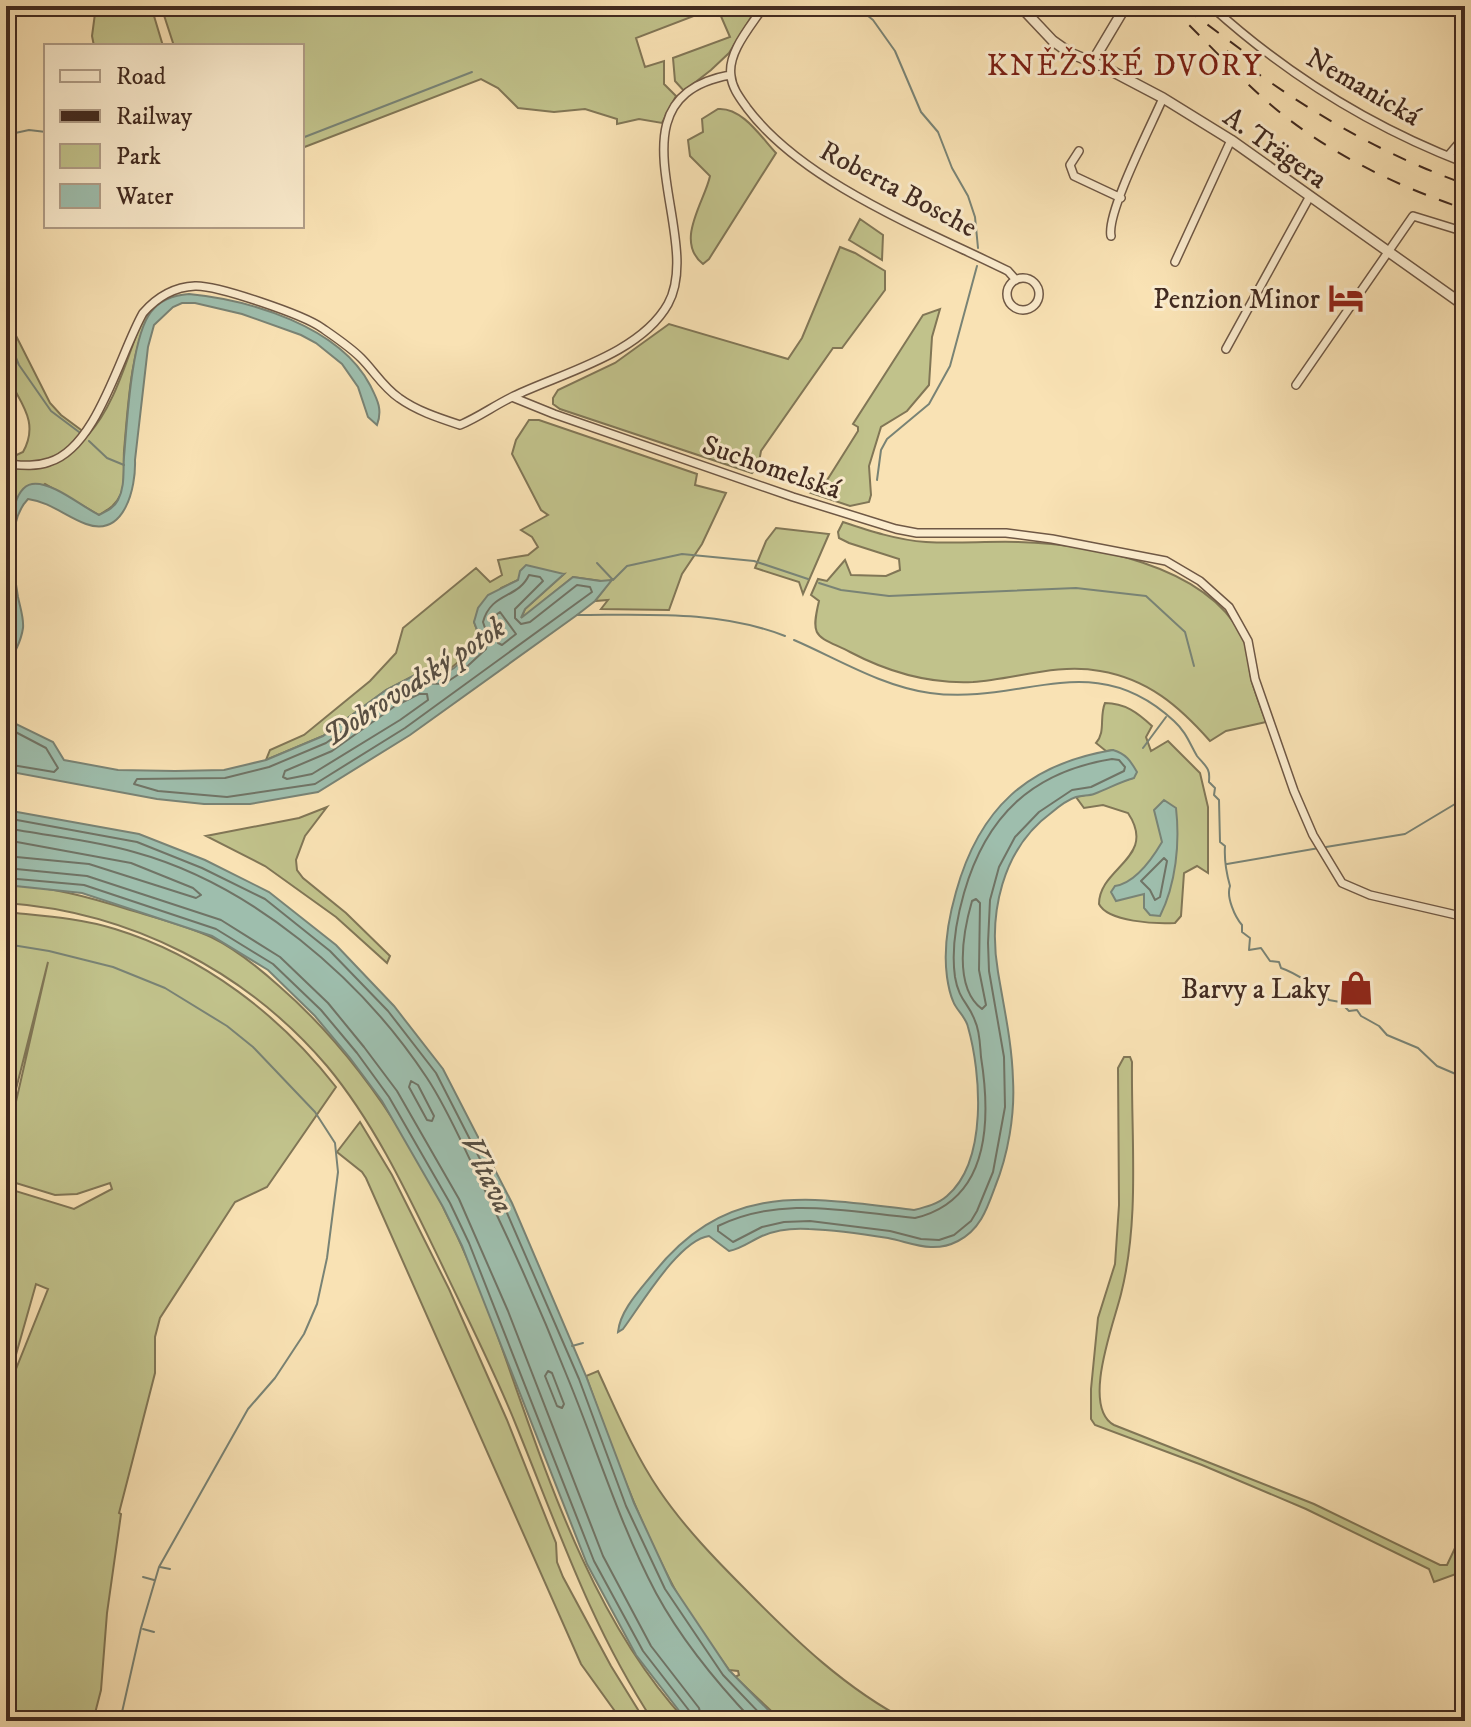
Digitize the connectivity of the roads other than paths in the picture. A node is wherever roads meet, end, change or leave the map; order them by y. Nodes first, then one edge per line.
1 (764, 6) edge
2 (1020, 6) edge
3 (1211, 6) edge
4 (1121, 14) dead end
5 (1093, 61) junction
6 (730, 75) junction
7 (1163, 98) junction
8 (1465, 136) edge
9 (1231, 140) junction
10 (1079, 151) dead end
11 (1448, 156) junction
12 (1465, 163) edge
13 (1310, 196) junction
14 (1121, 198) junction
15 (1465, 232) edge
16 (1111, 236) dead end
17 (1387, 253) junction
18 (1175, 262) dead end
19 (1016, 280) junction
20 (1465, 306) edge
21 (1226, 349) dead end
22 (1296, 385) dead end
23 (512, 397) junction
24 (6, 464) edge
25 (1465, 917) edge
26 (1465, 1561) edge
27 (1465, 1575) edge

1 - 6 street
2 - 5 street, A. Trägera
3 - 11 street, Nemanická
4 - 5 street
5 - 7 street, A. Trägera
6 - 19 street, Roberta Bosche
6 - 23 street
7 - 9 street, A. Trägera
7 - 14 street
8 - 11 street
9 - 13 street, A. Trägera
9 - 18 street
10 - 14 street
11 - 12 street, Nemanická
13 - 17 street, A. Trägera
13 - 21 street
14 - 16 street
15 - 17 street
17 - 20 street, A. Trägera
17 - 22 street
19 - 19 street, Roberta Bosche
23 - 24 street
23 - 25 street, Suchomelská
26 - 27 street

